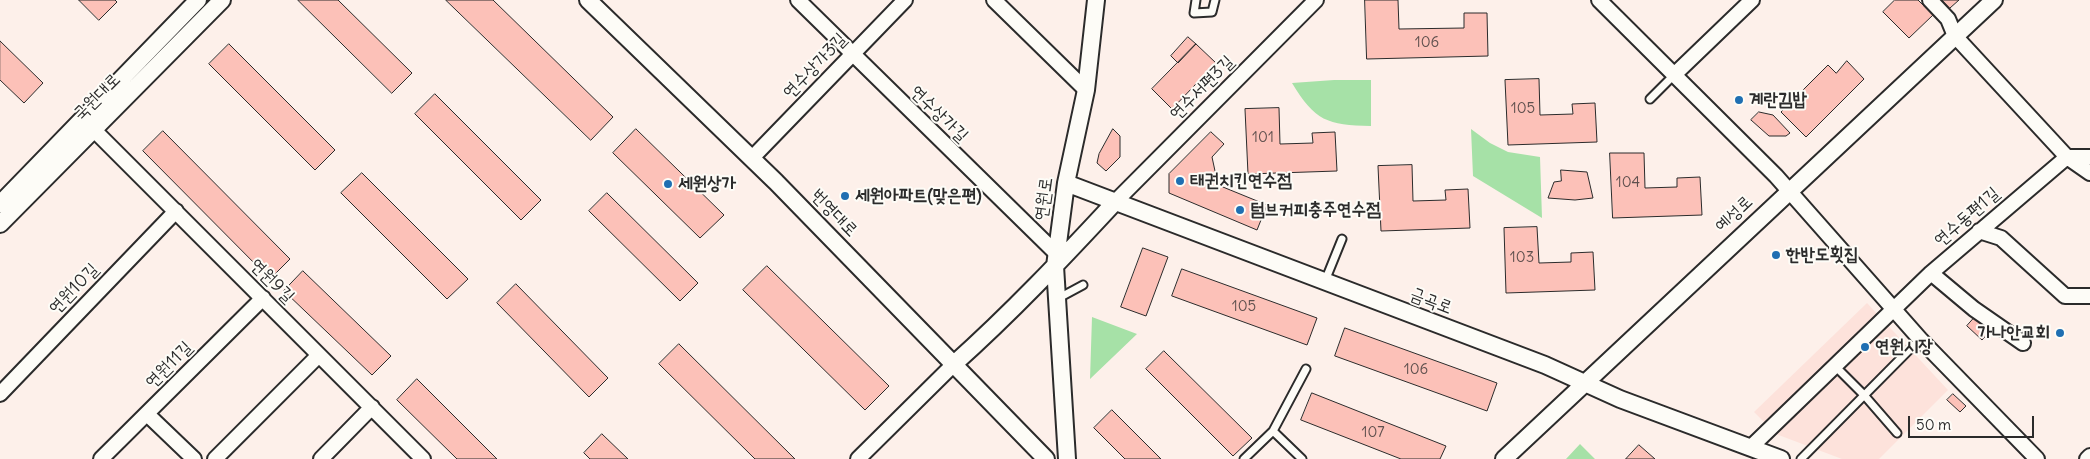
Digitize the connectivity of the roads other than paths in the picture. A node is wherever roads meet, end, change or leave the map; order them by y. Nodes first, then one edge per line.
1 (198, 0) edge
2 (222, 0) edge
3 (588, 0) edge
4 (798, 0) edge
5 (906, 0) edge
6 (994, 0) edge
7 (1096, 0) edge
8 (1196, 0) edge
9 (1215, 0) edge
10 (1316, 0) edge
11 (1598, 0) edge
12 (1752, 0) edge
13 (1930, 0) edge
14 (1986, 3) edge
15 (1955, 36) junction
16 (852, 55) junction
17 (1675, 74) junction
18 (1086, 90) junction
19 (1650, 99) dead end
20 (93, 129) junction
21 (2067, 157) junction
22 (2090, 157) edge
23 (752, 158) junction
24 (2090, 173) edge
25 (1066, 183) junction
26 (1789, 190) junction
27 (1115, 202) junction
28 (0, 204) edge
29 (176, 211) junction
30 (0, 224) edge
31 (1979, 231) junction
32 (1342, 239) dead end
33 (1056, 260) junction
34 (1931, 273) junction
35 (1325, 282) junction
36 (1083, 285) dead end
37 (2090, 296) edge
38 (263, 298) junction
39 (1057, 300) junction
40 (1893, 309) junction
41 (1920, 339) junction
42 (2023, 343) dead end
43 (319, 355) junction
44 (954, 364) junction
45 (1834, 366) junction
46 (1306, 369) dead end
47 (1583, 384) junction
48 (0, 394) edge
49 (1864, 395) junction
50 (372, 407) junction
51 (147, 414) junction
52 (1273, 431) junction
53 (1897, 433) dead end
54 (1750, 448) junction
55 (2090, 456) edge
56 (102, 459) edge
57 (194, 459) edge
58 (215, 459) edge
59 (321, 459) edge
60 (423, 459) edge
61 (858, 459) edge
62 (1046, 459) edge
63 (1067, 459) edge
64 (1244, 459) edge
65 (1302, 459) edge
66 (1504, 459) edge
67 (1781, 459) edge
68 (1801, 459) edge
69 (2037, 459) edge
70 (2086, 459) edge

1 - 28 street, 국원대로
2 - 20 street, 국원대로
3 - 23 street, 번영대로
4 - 16 street, 연수상가길
5 - 16 street, 연수상가3길
6 - 18 street
7 - 18 street, 연원로
8 - 9 lane
10 - 27 street, 연수서편3길
11 - 17 street
12 - 17 street
13 - 15 street
14 - 15 street, 예성로
15 - 21 street
15 - 26 street, 예성로
16 - 23 street, 연수상가3길
16 - 33 street, 연수상가길
17 - 19 lane
17 - 26 street
18 - 25 street, 연원로
20 - 29 street, 연원9길
20 - 30 street, 국원대로
21 - 22 street
21 - 24 street
21 - 31 street, 연수동편1길
23 - 44 street, 번영대로
25 - 27 street, 금곡로
25 - 33 street, 연원로
26 - 40 street
26 - 47 street, 예성로
27 - 33 street
27 - 35 street, 금곡로
29 - 38 street, 연원9길
29 - 48 street, 연원10길
31 - 34 street, 연수동편1길
31 - 37 street
32 - 35 lane
33 - 39 street, 연원로
33 - 44 street
34 - 40 street, 연수동편1길
34 - 42 street
35 - 47 street, 금곡로
36 - 39 lane
38 - 43 street, 연원9길
38 - 51 street, 연원11길
39 - 63 street, 연원로
40 - 41 street
40 - 45 street, 연수동편1길
41 - 49 lane
41 - 69 street
43 - 50 street, 연원9길
43 - 58 street
44 - 61 street
44 - 62 street, 번영대로
45 - 49 lane
45 - 54 street, 연수동편1길
46 - 52 lane
47 - 54 street, 금곡로
47 - 66 street, 예성로
49 - 53 lane
49 - 68 lane
50 - 59 street
50 - 60 street, 연원9길
51 - 56 street, 연원11길
51 - 57 street
52 - 64 lane
52 - 65 lane
54 - 67 street, 금곡로
55 - 70 street

